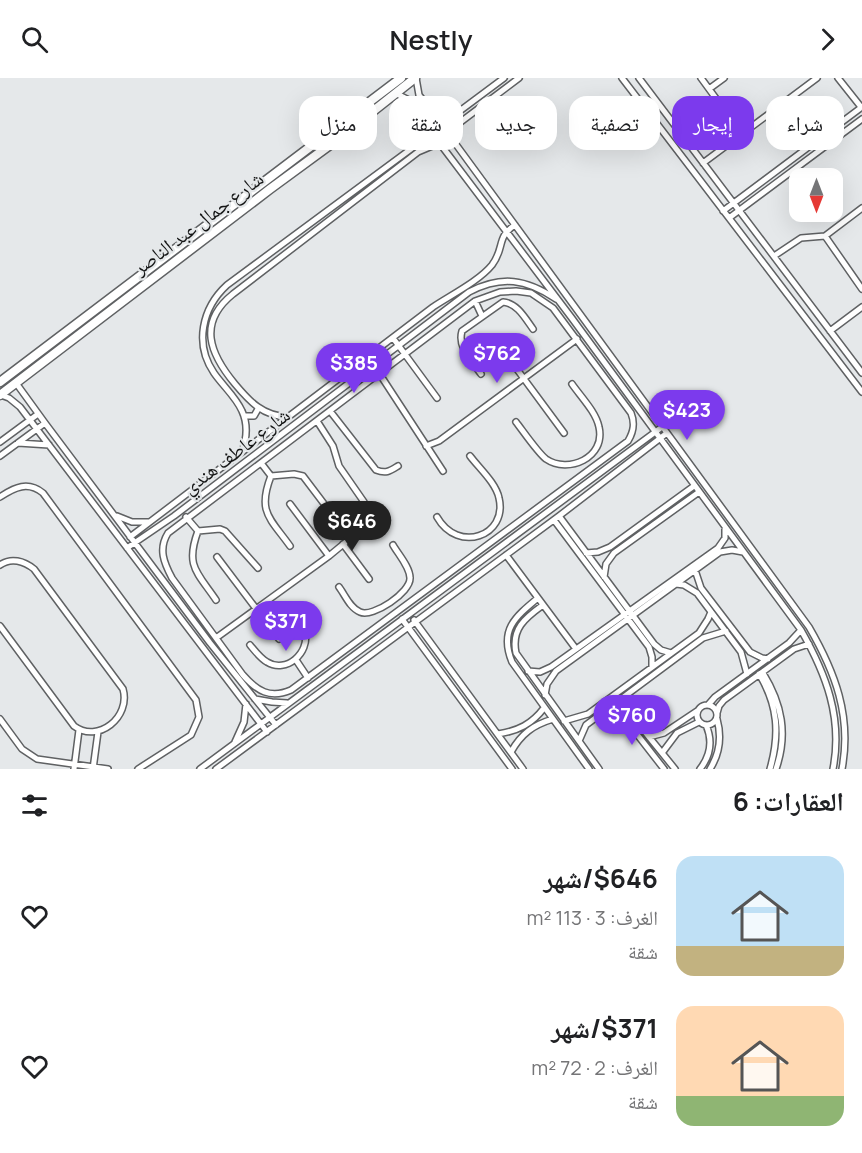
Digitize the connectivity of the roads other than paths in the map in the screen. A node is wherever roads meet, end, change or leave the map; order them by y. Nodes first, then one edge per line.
1 (401, 78) edge
2 (416, 78) edge
3 (504, 78) edge
4 (519, 78) edge
5 (622, 78) edge
6 (639, 78) edge
7 (701, 78) edge
8 (724, 78) edge
9 (817, 78) edge
10 (838, 78) edge
11 (709, 89) junction
12 (395, 93) junction
13 (401, 96) edge
14 (420, 96) edge
15 (714, 96) edge
16 (862, 107) edge
17 (463, 109) edge
18 (862, 119) edge
19 (463, 120) edge
20 (754, 125) edge
21 (410, 150) edge
22 (424, 150) edge
23 (443, 150) edge
24 (460, 150) edge
25 (720, 150) edge
26 (703, 162) junction
27 (267, 186) junction
28 (252, 198) junction
29 (734, 203) junction
30 (862, 208) edge
31 (739, 210) junction
32 (723, 211) junction
33 (729, 218) junction
34 (515, 225) junction
35 (506, 231) junction
36 (825, 237) junction
37 (774, 256) junction
38 (862, 273) edge
39 (855, 278) junction
40 (862, 288) edge
41 (567, 297) junction
42 (475, 301) junction
43 (559, 301) junction
44 (862, 307) edge
45 (482, 316) junction
46 (533, 329) dead end
47 (830, 331) junction
48 (393, 338) junction
49 (577, 339) junction
50 (399, 345) junction
51 (501, 349) dead end
52 (405, 353) junction
53 (379, 373) junction
54 (862, 373) edge
55 (482, 374) dead end
56 (523, 378) junction
57 (0, 382) edge
58 (16, 383) junction
59 (572, 384) dead end
60 (862, 392) edge
61 (0, 395) edge
62 (437, 398) dead end
63 (258, 409) junction
64 (330, 411) junction
65 (38, 414) junction
66 (244, 416) junction
67 (288, 417) junction
68 (29, 421) junction
69 (317, 421) junction
70 (516, 422) dead end
71 (45, 423) junction
72 (662, 427) junction
73 (36, 429) junction
74 (654, 432) junction
75 (564, 433) dead end
76 (667, 433) junction
77 (659, 439) junction
78 (0, 442) edge
79 (18, 443) junction
80 (49, 445) junction
81 (426, 446) junction
82 (242, 452) junction
83 (0, 456) edge
84 (470, 456) dead end
85 (591, 456) junction
86 (261, 463) junction
87 (597, 465) junction
88 (398, 466) dead end
89 (443, 471) dead end
90 (271, 476) junction
91 (694, 486) junction
92 (699, 492) junction
93 (0, 497) edge
94 (290, 504) dead end
95 (181, 511) junction
96 (332, 513) dead end
97 (114, 515) junction
98 (436, 517) dead end
99 (188, 518) junction
100 (556, 518) junction
101 (150, 521) junction
102 (724, 527) junction
103 (142, 528) junction
104 (198, 531) junction
105 (485, 533) junction
106 (146, 535) junction
107 (130, 537) junction
108 (492, 542) junction
109 (135, 543) junction
110 (343, 544) junction
111 (393, 545) dead end
112 (290, 546) dead end
113 (127, 548) junction
114 (743, 552) junction
115 (586, 553) junction
116 (506, 555) junction
117 (329, 556) junction
118 (216, 557) dead end
119 (1, 561) edge
120 (258, 568) dead end
121 (695, 570) junction
122 (604, 577) junction
123 (369, 579) dead end
124 (676, 584) junction
125 (339, 587) dead end
126 (538, 598) junction
127 (216, 600) dead end
128 (390, 602) junction
129 (543, 604) junction
130 (256, 609) junction
131 (398, 611) junction
132 (711, 612) junction
133 (410, 614) junction
134 (629, 615) junction
135 (296, 616) dead end
136 (402, 620) junction
137 (415, 622) junction
138 (0, 626) edge
139 (408, 627) junction
140 (801, 630) junction
141 (726, 631) junction
142 (216, 638) junction
143 (279, 639) dead end
144 (809, 644) junction
145 (250, 645) dead end
146 (576, 649) junction
147 (671, 653) junction
148 (768, 659) junction
149 (296, 660) junction
150 (652, 667) junction
151 (528, 671) junction
152 (761, 673) junction
153 (747, 674) junction
154 (308, 678) junction
155 (545, 695) junction
156 (627, 695) junction
157 (254, 699) junction
158 (289, 703) junction
159 (246, 704) junction
160 (708, 705) junction
161 (544, 708) junction
162 (609, 708) junction
163 (697, 711) junction
164 (717, 716) junction
165 (269, 717) junction
166 (0, 719) edge
167 (553, 719) junction
168 (564, 720) junction
169 (699, 722) junction
170 (261, 724) junction
171 (276, 725) junction
172 (706, 725) junction
173 (79, 730) junction
174 (98, 732) junction
175 (267, 732) junction
176 (498, 734) junction
177 (649, 737) junction
178 (579, 741) junction
179 (234, 744) junction
180 (512, 752) junction
181 (662, 753) junction
182 (74, 767) edge
183 (93, 768) edge
184 (108, 769) edge
185 (138, 769) edge
186 (200, 769) edge
187 (216, 769) edge
188 (512, 769) edge
189 (523, 769) edge
190 (589, 769) edge
191 (599, 769) edge
192 (664, 769) edge
193 (675, 769) edge
194 (700, 769) edge
195 (710, 769) edge
196 (770, 769) edge
197 (776, 769) edge
198 (833, 769) edge
199 (842, 769) edge

1 - 27 main road, شارع جمال عبد الناصر
2 - 12 main road, شارع جمال عبد الناصر
2 - 14 street
3 - 17 street
4 - 19 street
5 - 32 street
6 - 26 street
7 - 11 street
8 - 11 street
9 - 20 street
10 - 16 street
11 - 15 street
12 - 13 street
12 - 27 main road, شارع جمال عبد الناصر
16 - 29 street
18 - 31 street
21 - 66 street
22 - 63 street
23 - 35 street
24 - 34 street
25 - 26 street
26 - 29 street
27 - 28 main road, شارع جمال عبد الناصر
28 - 57 main road, شارع جمال عبد الناصر
28 - 58 main road, شارع جمال عبد الناصر
29 - 31 street
29 - 32 street
30 - 36 street
31 - 33 street
31 - 37 street
32 - 33 street
33 - 60 street
34 - 35 street
34 - 41 street
35 - 43 street
35 - 48 street, شارع عاطف هندي
36 - 37 street
36 - 39 street
37 - 47 street
38 - 39 street
39 - 40 street
41 - 43 street
41 - 72 street
42 - 45 street
42 - 49 street
42 - 52 street
43 - 50 street, شارع عاطف هندي
43 - 74 street
44 - 47 street
45 - 46 street
45 - 55 street
47 - 54 street
48 - 50 street
48 - 67 street, شارع عاطف هندي
49 - 56 street
49 - 87 street
50 - 52 street
50 - 95 street, شارع عاطف هندي
51 - 56 street
52 - 53 street
52 - 62 street
53 - 64 street
53 - 81 street
56 - 75 street
56 - 81 street
58 - 61 main road, شارع جمال عبد الناصر
58 - 65 street
59 - 85 street
61 - 68 street
63 - 66 street
63 - 67 street
64 - 69 street
64 - 88 street
65 - 68 street
65 - 71 street
66 - 82 street
67 - 82 street, شارع عاطف هندي
68 - 73 street
68 - 78 street
69 - 86 street
69 - 110 street
70 - 85 street
71 - 73 street
71 - 97 street
72 - 74 street
72 - 76 street
73 - 79 street
73 - 80 street
74 - 77 street
74 - 133 street
76 - 77 street
76 - 199 street
77 - 91 street
77 - 100 street
79 - 80 street
79 - 83 street
80 - 113 street
81 - 89 street
82 - 101 street, شارع عاطف هندي
84 - 105 street
85 - 87 street
86 - 90 street
86 - 99 street
87 - 108 street
90 - 96 street
90 - 112 street
91 - 92 street
91 - 115 street
92 - 102 street
92 - 122 street
93 - 185 street
94 - 117 street
95 - 99 street
95 - 106 street, شارع عاطف هندي
97 - 101 street
97 - 107 street
98 - 105 street
99 - 104 street
99 - 142 street
100 - 115 street
100 - 116 street
100 - 134 street
101 - 103 street, شارع عاطف هندي
102 - 114 street
102 - 134 street
103 - 106 street
103 - 107 street, شارع عاطف هندي
104 - 120 street
104 - 127 street
105 - 108 street
106 - 109 street, شارع عاطف هندي
107 - 109 street
108 - 131 street
109 - 113 street, شارع عاطف هندي
109 - 157 street
110 - 117 street
110 - 123 street
111 - 128 street
113 - 159 street
114 - 121 street
114 - 140 street
115 - 122 street
116 - 126 street
116 - 137 street
117 - 130 street
118 - 130 street
119 - 174 street
121 - 124 street
121 - 148 street
122 - 134 street
124 - 132 street
124 - 134 street
125 - 128 street
126 - 129 street
126 - 161 street
128 - 131 street
129 - 146 street
129 - 151 street
130 - 142 street
130 - 143 street
131 - 154 street
132 - 141 street
132 - 147 street
133 - 136 street
133 - 137 street
134 - 146 street
134 - 147 street
134 - 150 street
134 - 155 street
135 - 149 street
136 - 139 street
136 - 158 street
137 - 139 street
137 - 176 street
138 - 173 street
139 - 171 street
139 - 188 street
140 - 144 street
140 - 148 street
141 - 153 street
141 - 156 street
142 - 154 street
144 - 152 street
144 - 198 street
145 - 149 street
146 - 151 street
147 - 150 street
148 - 153 street
149 - 154 street
150 - 168 street
151 - 155 street
152 - 164 street
152 - 196 street
152 - 197 street
153 - 160 street
155 - 168 street
156 - 162 street
156 - 177 street
157 - 158 street
157 - 165 street
158 - 165 street
159 - 170 street
159 - 179 street
160 - 163 street
160 - 164 street
161 - 167 street
161 - 176 street
162 - 178 street
162 - 192 street
163 - 169 street
163 - 177 street
164 - 172 street
164 - 195 street
165 - 170 street
165 - 171 street
166 - 182 street
167 - 180 street
167 - 190 street
168 - 178 street
169 - 172 street
169 - 181 street
170 - 175 street
170 - 179 street
171 - 175 street
172 - 194 street
173 - 174 street
173 - 182 street
174 - 183 street
175 - 187 street
176 - 180 street
177 - 181 street
178 - 191 street
179 - 186 street
180 - 189 street
181 - 193 street
182 - 183 street
183 - 184 street

